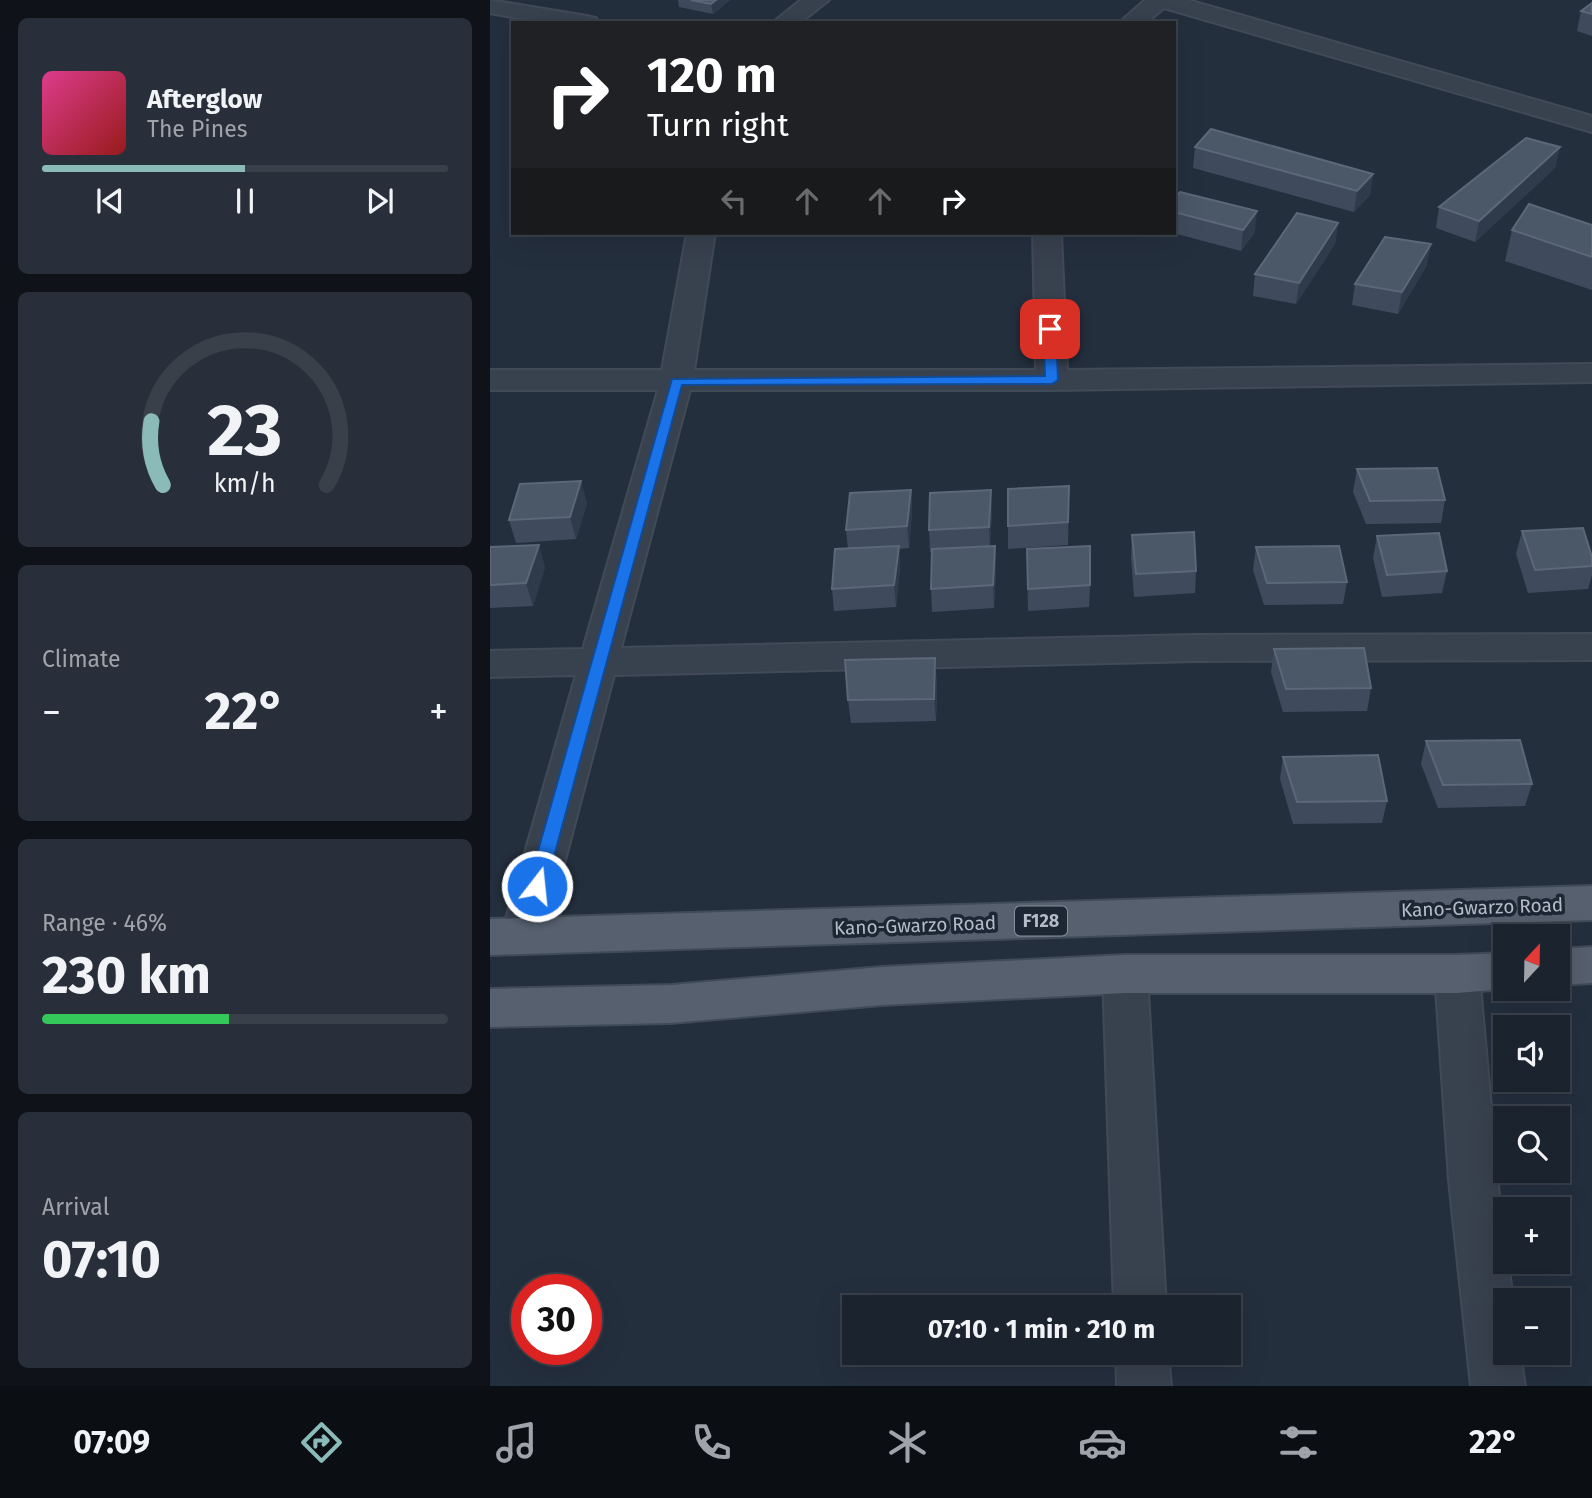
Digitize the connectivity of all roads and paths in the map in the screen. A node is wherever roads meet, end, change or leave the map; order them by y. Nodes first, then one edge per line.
1 (817, 0) edge
2 (1161, 0) edge
3 (490, 6) edge
4 (576, 21) edge
5 (787, 21) edge
6 (1135, 21) edge
7 (1592, 124) edge
8 (701, 235) edge
9 (1047, 235) edge
10 (1592, 373) edge
11 (490, 380) edge
12 (1052, 380) junction
13 (676, 381) junction
14 (1592, 647) edge
15 (600, 663) junction
16 (490, 664) edge
17 (1592, 903) edge
18 (507, 936) edge
19 (1592, 965) edge
20 (1570, 966) edge
21 (1493, 972) edge
22 (1125, 974) junction
23 (1457, 974) junction
24 (490, 1008) edge
25 (1139, 1295) edge
26 (1143, 1365) edge
27 (1144, 1386) edge
28 (1498, 1386) edge

1 - 5 street
2 - 6 street
2 - 7 street
3 - 4 street
8 - 13 street
9 - 12 street
10 - 12 street
11 - 13 street
12 - 13 street
13 - 15 street
14 - 15 street
15 - 16 street
15 - 18 street
17 - 18 main road, Kano-Gwarzo Road / F128
19 - 20 main road
21 - 23 main road
22 - 23 main road
22 - 24 main road
22 - 25 street
23 - 28 street
26 - 27 street

